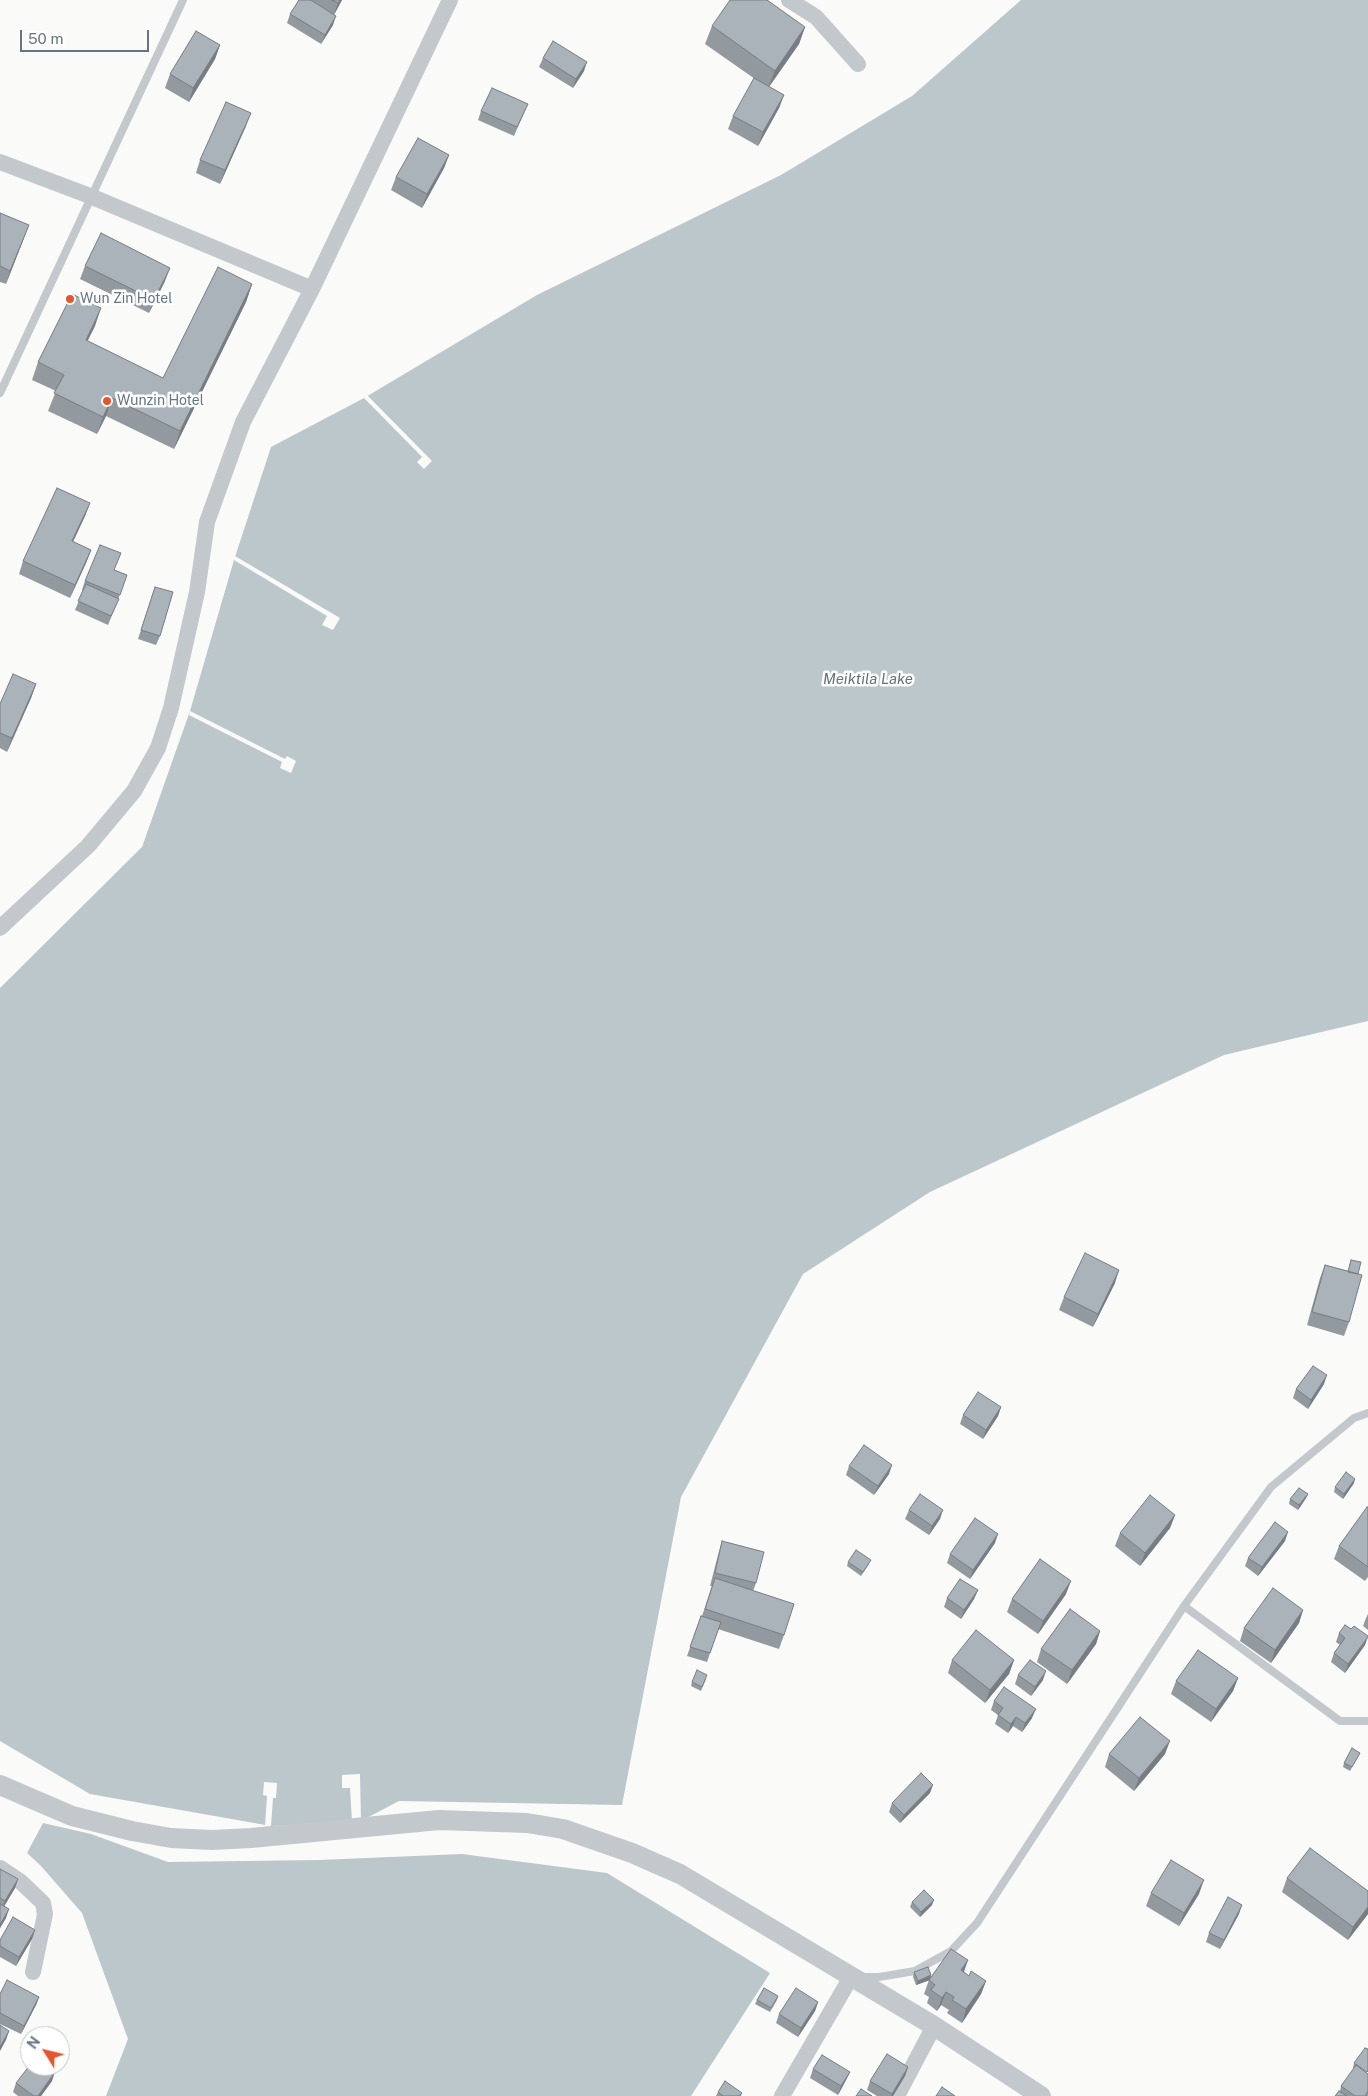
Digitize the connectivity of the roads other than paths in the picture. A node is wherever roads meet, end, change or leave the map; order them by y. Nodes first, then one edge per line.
1 (182, 0) edge
2 (450, 0) edge
3 (789, 0) edge
4 (858, 64) dead end
5 (0, 162) edge
6 (90, 196) junction
7 (312, 289) junction
8 (0, 392) edge
9 (0, 928) edge
10 (1368, 1413) edge
11 (1184, 1606) junction
12 (1368, 1721) edge
13 (0, 1785) edge
14 (0, 1868) edge
15 (33, 1972) dead end
16 (851, 1977) junction
17 (934, 2026) junction
18 (1033, 2094) edge
19 (782, 2096) edge
20 (897, 2096) edge

1 - 6 lane
2 - 7 street
3 - 4 street
5 - 6 street
6 - 7 street
6 - 8 lane
7 - 9 street
10 - 11 lane
11 - 12 lane
11 - 16 lane
13 - 16 street
14 - 15 street
16 - 17 street
16 - 19 street
17 - 18 street
17 - 20 street

